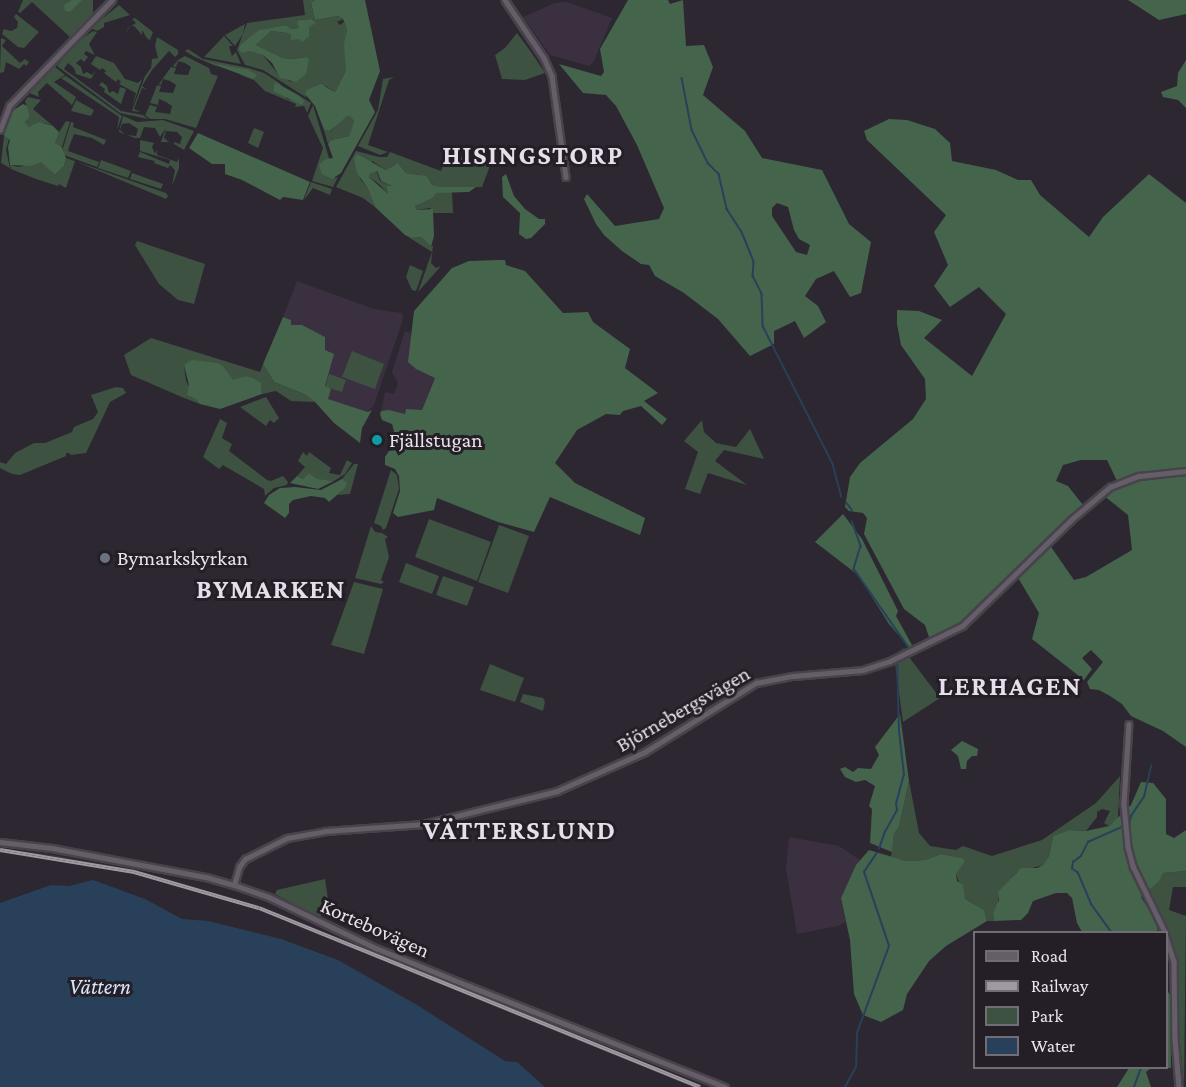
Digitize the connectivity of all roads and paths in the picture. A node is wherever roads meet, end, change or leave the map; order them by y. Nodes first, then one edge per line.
1 (112, 0) edge
2 (505, 0) edge
3 (0, 130) edge
4 (566, 177) dead end
5 (1186, 471) edge
6 (1129, 724) dead end
7 (0, 842) edge
8 (234, 885) junction
9 (1164, 931) edge
10 (1168, 941) edge
11 (725, 1087) edge
12 (1179, 1087) edge

1 - 3 street
2 - 4 street
5 - 8 street, Björnebergsvägen
6 - 9 street
7 - 8 street, Kortebovägen
8 - 11 street, Kortebovägen
10 - 12 street

